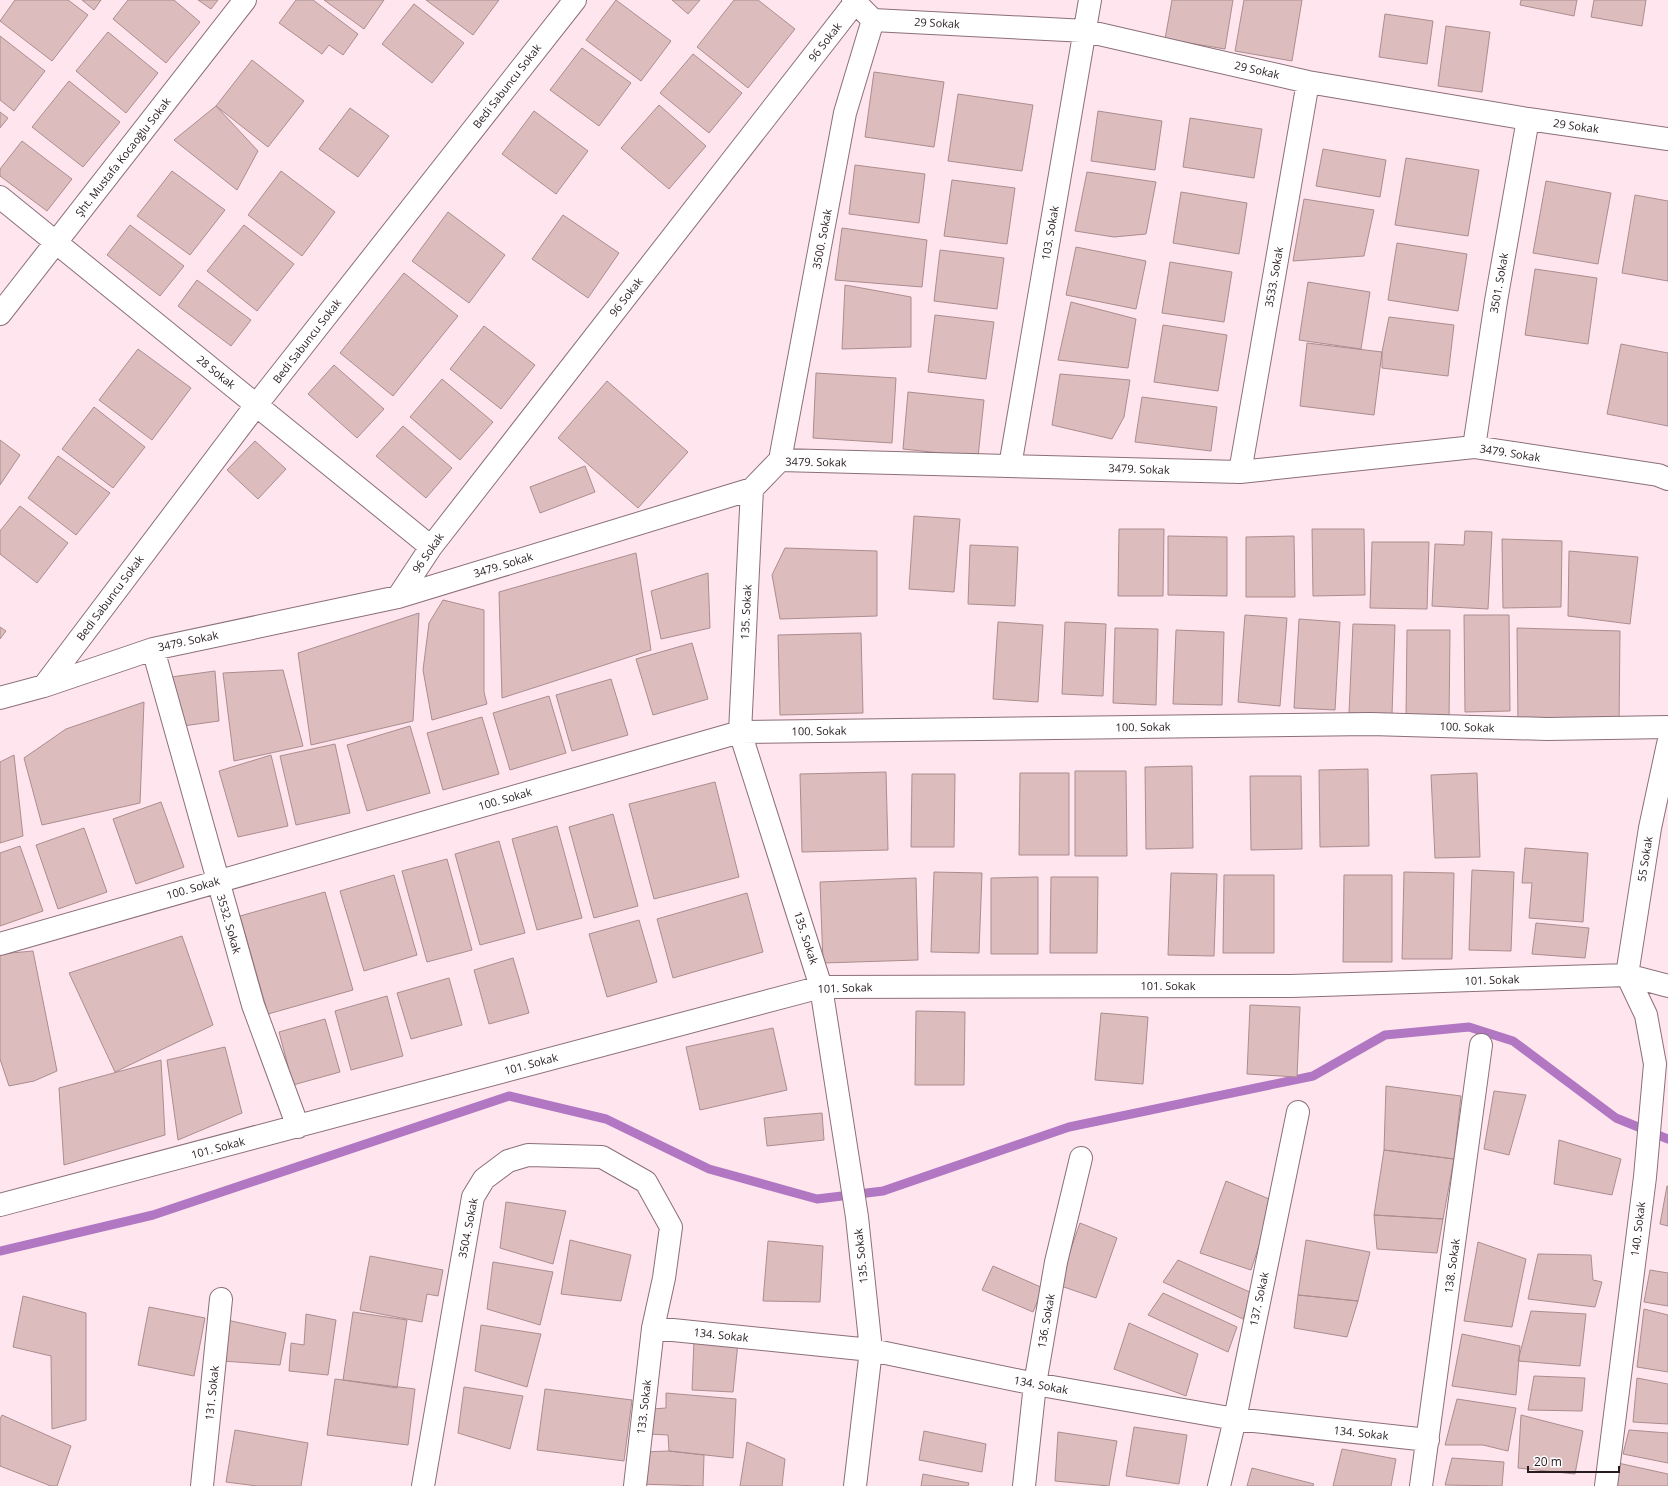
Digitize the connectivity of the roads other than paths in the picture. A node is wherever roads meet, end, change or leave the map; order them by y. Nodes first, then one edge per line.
1 (245, 0) edge
2 (575, 0) edge
3 (1090, 0) edge
4 (855, 1) edge
5 (873, 20) junction
6 (1086, 30) junction
7 (1308, 82) junction
8 (1528, 119) junction
9 (1668, 139) edge
10 (0, 197) edge
11 (55, 243) junction
12 (0, 314) edge
13 (257, 404) junction
14 (1474, 447) junction
15 (780, 460) junction
16 (1010, 466) junction
17 (1240, 472) junction
18 (1668, 478) edge
19 (752, 489) junction
20 (431, 547) junction
21 (398, 597) junction
22 (153, 649) junction
23 (44, 686) junction
24 (0, 698) edge
25 (1668, 726) edge
26 (740, 732) junction
27 (1668, 744) edge
28 (217, 881) junction
29 (0, 944) edge
30 (1627, 975) junction
31 (1668, 986) edge
32 (821, 987) junction
33 (1481, 1045) dead end
34 (1298, 1112) dead end
35 (298, 1127) junction
36 (1081, 1158) dead end
37 (0, 1205) edge
38 (221, 1299) dead end
39 (653, 1328) junction
40 (871, 1350) junction
41 (1035, 1384) junction
42 (1235, 1419) junction
43 (1428, 1440) junction
44 (202, 1486) edge
45 (423, 1486) edge
46 (635, 1486) edge
47 (855, 1486) edge
48 (1024, 1486) edge
49 (1219, 1486) edge
50 (1422, 1486) edge
51 (1606, 1486) edge

1 - 11 street, Şht. Mustafa Kocaoğlu Sokak
2 - 13 street, Bedi Sabuncu Sokak
3 - 6 street, 103. Sokak
4 - 5 street
4 - 20 street, 96 Sokak
5 - 6 street, 29 Sokak
5 - 15 street, 3500. Sokak
6 - 7 street, 29 Sokak
6 - 16 street, 103. Sokak
7 - 8 street, 29 Sokak
7 - 17 street, 3533. Sokak
8 - 9 street, 29 Sokak
8 - 14 street, 3501. Sokak
10 - 11 street, 28 Sokak
11 - 12 street, Şht. Mustafa Kocaoğlu Sokak
11 - 13 street, 28 Sokak
13 - 20 street, 28 Sokak
13 - 23 street, Bedi Sabuncu Sokak
14 - 17 street, 3479. Sokak
14 - 18 street, 3479. Sokak
15 - 16 street, 3479. Sokak
15 - 19 street, 3479. Sokak
16 - 17 street, 3479. Sokak
19 - 21 street, 3479. Sokak
19 - 26 street, 135. Sokak
20 - 21 street, 96 Sokak
21 - 22 street, 3479. Sokak
22 - 23 street, 3479. Sokak
22 - 28 street, 3532. Sokak
23 - 24 street, 3479. Sokak
25 - 26 street, 100. Sokak
26 - 28 street, 100. Sokak
26 - 32 street, 135. Sokak
27 - 30 street, 55 Sokak
28 - 29 street, 100. Sokak
28 - 35 street, 3532. Sokak
30 - 31 street, 101. Sokak
30 - 32 street, 101. Sokak
30 - 51 street, 140. Sokak
32 - 35 street, 101. Sokak
32 - 40 street, 135. Sokak
33 - 43 street, 138. Sokak
34 - 42 street, 137. Sokak
35 - 37 street, 101. Sokak
36 - 41 street, 136. Sokak
38 - 44 street, 131. Sokak
39 - 40 street, 134. Sokak
39 - 45 street, 3504. Sokak
39 - 46 street, 133. Sokak
40 - 41 street, 134. Sokak
40 - 47 street, 135. Sokak
41 - 42 street, 134. Sokak
41 - 48 street, 136. Sokak
42 - 43 street, 134. Sokak
42 - 49 street, 137. Sokak
43 - 50 street, 138. Sokak

